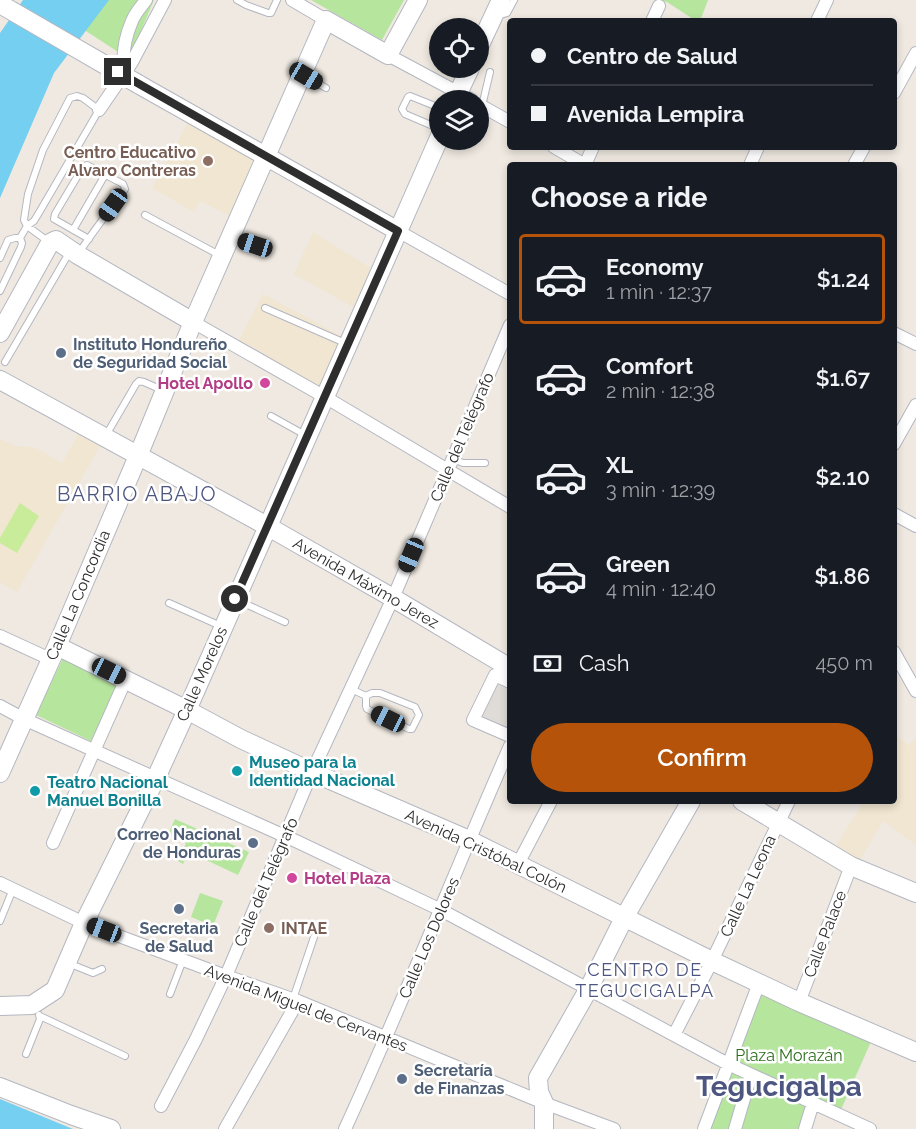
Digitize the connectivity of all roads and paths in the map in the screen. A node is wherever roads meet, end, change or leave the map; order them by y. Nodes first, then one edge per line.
1 (146, 0) edge
2 (165, 0) edge
3 (237, 0) edge
4 (277, 0) edge
5 (292, 0) edge
6 (418, 0) edge
7 (514, 0) edge
8 (827, 0) edge
9 (0, 4) edge
10 (498, 5) edge
11 (659, 6) dead end
12 (653, 18) edge
13 (818, 18) edge
14 (326, 20) junction
15 (489, 25) edge
16 (916, 53) edge
17 (388, 55) junction
18 (490, 72) dead end
19 (302, 74) junction
20 (131, 79) junction
21 (326, 88) dead end
22 (897, 88) edge
23 (450, 90) edge
24 (477, 90) edge
25 (429, 104) edge
26 (99, 110) junction
27 (489, 111) edge
28 (507, 120) edge
29 (429, 124) edge
30 (434, 150) edge
31 (559, 150) edge
32 (265, 157) junction
33 (580, 162) edge
34 (105, 175) junction
35 (145, 215) dead end
36 (27, 226) junction
37 (73, 230) junction
38 (398, 231) junction
39 (231, 236) junction
40 (21, 238) junction
41 (89, 239) junction
42 (255, 245) dead end
43 (64, 247) junction
44 (222, 256) junction
45 (0, 258) edge
46 (0, 291) edge
47 (507, 292) edge
48 (265, 308) dead end
49 (193, 322) junction
50 (507, 332) edge
51 (0, 333) edge
52 (897, 334) edge
53 (348, 344) junction
54 (916, 344) edge
55 (2, 371) edge
56 (165, 391) junction
57 (325, 397) junction
58 (916, 405) edge
59 (271, 416) dead end
60 (308, 436) junction
61 (105, 437) junction
62 (897, 439) edge
63 (138, 456) junction
64 (485, 463) dead end
65 (451, 464) junction
66 (507, 505) edge
67 (897, 516) edge
68 (267, 526) junction
69 (916, 526) edge
70 (393, 598) junction
71 (235, 599) junction
72 (169, 603) dead end
73 (285, 622) dead end
74 (223, 627) junction
75 (0, 636) edge
76 (54, 653) junction
77 (897, 657) edge
78 (507, 666) edge
79 (126, 679) junction
80 (507, 681) edge
81 (351, 689) junction
82 (916, 691) edge
83 (366, 696) junction
84 (0, 706) edge
85 (187, 710) junction
86 (24, 719) junction
87 (507, 735) edge
88 (94, 749) junction
89 (507, 753) edge
90 (312, 772) junction
91 (0, 773) edge
92 (156, 778) junction
93 (549, 804) edge
94 (689, 804) edge
95 (747, 804) edge
96 (788, 804) edge
97 (778, 823) junction
98 (285, 836) junction
99 (469, 840) junction
100 (53, 843) dead end
101 (518, 864) junction
102 (851, 867) junction
103 (0, 883) edge
104 (14, 889) junction
105 (916, 893) edge
106 (441, 910) junction
107 (624, 918) junction
108 (0, 921) edge
109 (84, 922) junction
110 (314, 937) dead end
111 (183, 960) junction
112 (712, 961) junction
113 (67, 963) junction
114 (102, 969) dead end
115 (226, 976) junction
116 (759, 983) junction
117 (588, 990) junction
118 (170, 994) dead end
119 (296, 1000) junction
120 (799, 1002) junction
121 (0, 1006) edge
122 (36, 1010) junction
123 (674, 1035) junction
124 (387, 1039) junction
125 (916, 1052) edge
126 (26, 1054) dead end
127 (125, 1056) dead end
128 (728, 1064) junction
129 (751, 1075) junction
130 (0, 1087) edge
131 (544, 1103) junction
132 (813, 1103) junction
133 (160, 1106) dead end
134 (708, 1128) edge
135 (111, 1129) edge
136 (225, 1129) edge
137 (345, 1129) edge
138 (544, 1129) edge
139 (614, 1129) edge
140 (735, 1129) edge
141 (806, 1129) edge
142 (870, 1129) edge

1 - 20 street
2 - 20 street
3 - 4 lane
5 - 14 street
6 - 17 main road
7 - 10 lane
8 - 13 street
9 - 20 main road, bridge
10 - 15 main road
11 - 12 street
14 - 17 main road
14 - 19 main road, Calle La Concordia
16 - 22 street
17 - 23 street
18 - 24 lane
19 - 21 lane
19 - 32 main road, Calle La Concordia
20 - 26 street
20 - 32 main road
25 - 29 lane
26 - 36 lane
26 - 36 lane
27 - 28 street
30 - 38 main road, Calle Morelos
31 - 33 street
32 - 38 main road
32 - 39 main road, Calle La Concordia
34 - 37 lane
34 - 37 lane
34 - 41 lane
35 - 44 lane
36 - 40 lane
36 - 43 lane
37 - 41 lane
38 - 47 street
38 - 53 main road, Calle Morelos
39 - 42 lane
39 - 44 main road, Calle La Concordia
40 - 45 lane
40 - 46 lane
41 - 43 lane
43 - 49 main road
43 - 51 main road
43 - 55 lane
44 - 49 main road, Calle La Concordia
48 - 53 lane
49 - 56 main road, Calle La Concordia
49 - 57 street
50 - 65 street, Calle del Telégrafo
52 - 54 street
53 - 57 main road, Calle Morelos
55 - 61 main road, Avenida Máximo Jerez
56 - 61 lane
56 - 63 main road, Calle La Concordia
57 - 60 main road, Calle Morelos
57 - 65 street
58 - 62 street
59 - 60 lane
60 - 68 main road, Calle Morelos
61 - 63 main road, Avenida Máximo Jerez
63 - 68 main road, Avenida Máximo Jerez
63 - 76 main road, Calle La Concordia
64 - 65 lane
65 - 66 street
65 - 70 street, Calle del Telégrafo
67 - 69 street
68 - 70 main road, Avenida Máximo Jerez
68 - 71 main road, Calle Morelos
70 - 78 main road, Avenida Máximo Jerez
70 - 81 street, Calle del Telégrafo
71 - 73 lane
71 - 74 main road, Calle Morelos
72 - 74 lane
74 - 85 main road, Calle Morelos
75 - 76 street, Avenida Cristóbal Colón
76 - 79 main road, Avenida Cristóbal Colón
76 - 86 main road, Calle La Concordia
77 - 82 street
79 - 85 main road, Avenida Cristóbal Colón
79 - 88 street
80 - 87 street
81 - 83 lane
81 - 90 street, Calle del Telégrafo
83 - 83 lane
84 - 86 street
85 - 90 main road, Avenida Cristóbal Colón
85 - 92 main road, Calle Morelos
86 - 88 street
86 - 91 main road, Calle La Concordia
88 - 92 street
88 - 100 street
89 - 99 street, Calle Los Dolores
90 - 98 street, Calle del Telégrafo
90 - 99 main road, Avenida Cristóbal Colón
92 - 98 street
92 - 109 main road, Calle Morelos
93 - 101 street
94 - 107 main road
95 - 97 main road
96 - 97 street, Calle La Leona
97 - 102 main road
97 - 112 street, Calle La Leona
98 - 106 street
98 - 115 street, Calle del Telégrafo
99 - 101 main road, Avenida Cristóbal Colón
99 - 106 street, Calle Los Dolores
101 - 107 main road, Avenida Cristóbal Colón
102 - 105 main road
102 - 120 street, Calle Palace
103 - 104 street, Avenida Miguel de Cervantes
104 - 108 lane
104 - 109 street, Avenida Miguel de Cervantes
106 - 117 street
106 - 124 street, Calle Los Dolores
107 - 112 main road, Avenida Cristóbal Colón
107 - 117 main road
109 - 111 street, Avenida Miguel de Cervantes
109 - 113 main road, Calle Morelos
110 - 119 lane
111 - 115 street, Avenida Miguel de Cervantes
111 - 118 lane
112 - 116 main road, Avenida Cristóbal Colón
112 - 123 street, Calle La Leona
113 - 114 lane
113 - 122 main road, Calle Morelos
115 - 119 street, Avenida Miguel de Cervantes
115 - 133 street, Calle del Telégrafo
116 - 120 main road, Avenida Cristóbal Colón
116 - 128 street
117 - 123 street
117 - 131 main road
119 - 124 street, Avenida Miguel de Cervantes
119 - 136 street
120 - 125 main road, Avenida Cristóbal Colón
121 - 122 main road
122 - 126 lane
122 - 127 lane
123 - 128 street
124 - 131 street, Avenida Miguel de Cervantes
124 - 137 street, Calle Los Dolores
128 - 129 street
128 - 134 street
129 - 132 street
129 - 140 street
130 - 135 main road
131 - 138 main road
131 - 139 street, Avenida Miguel de Cervantes
132 - 141 street
132 - 142 street

